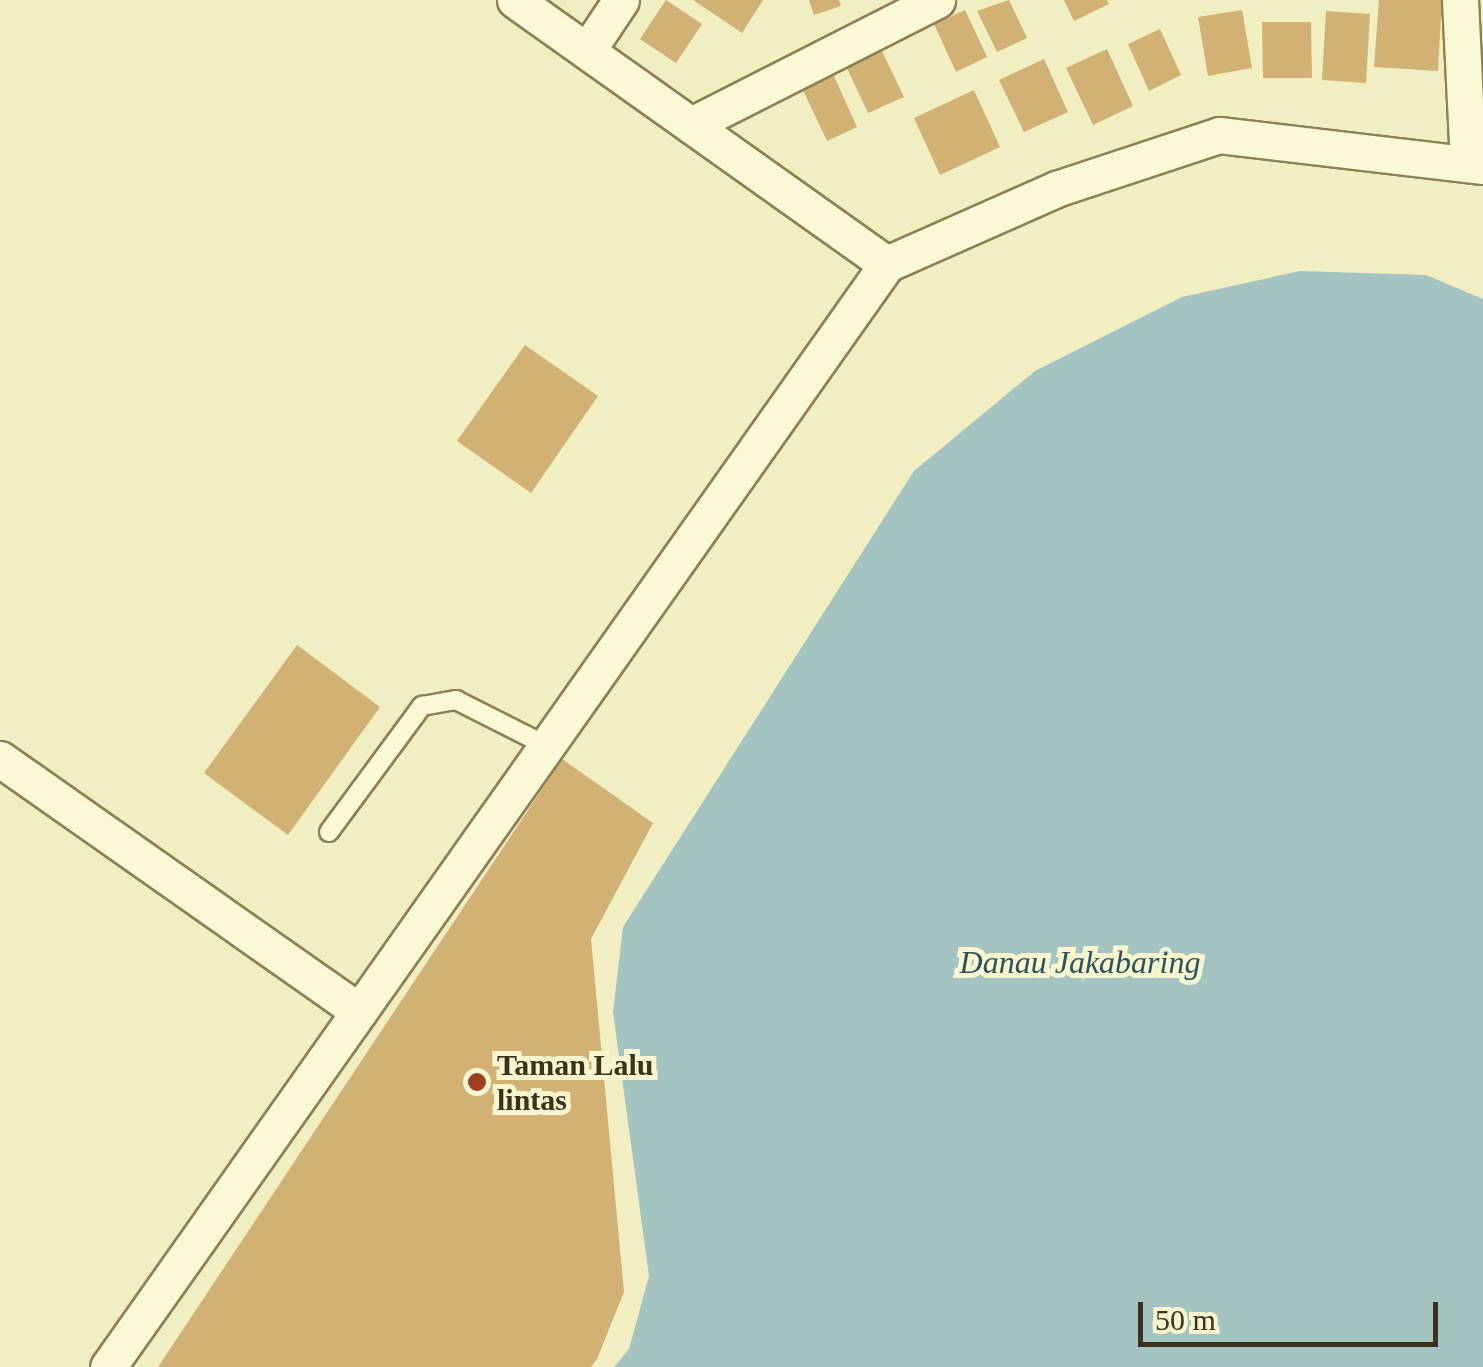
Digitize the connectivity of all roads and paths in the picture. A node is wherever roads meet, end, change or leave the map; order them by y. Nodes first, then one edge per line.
1 (515, 0) edge
2 (622, 0) edge
3 (938, 0) edge
4 (1460, 0) edge
5 (587, 51) junction
6 (692, 125) junction
7 (1476, 164) edge
8 (887, 264) junction
9 (547, 746) junction
10 (0, 759) edge
11 (329, 832) dead end
12 (359, 1012) junction
13 (108, 1367) edge

1 - 5 street
2 - 5 street
3 - 6 street
4 - 7 street
5 - 6 street
6 - 8 street
7 - 8 street
8 - 9 street
9 - 11 lane
9 - 12 street
10 - 12 street
12 - 13 street

